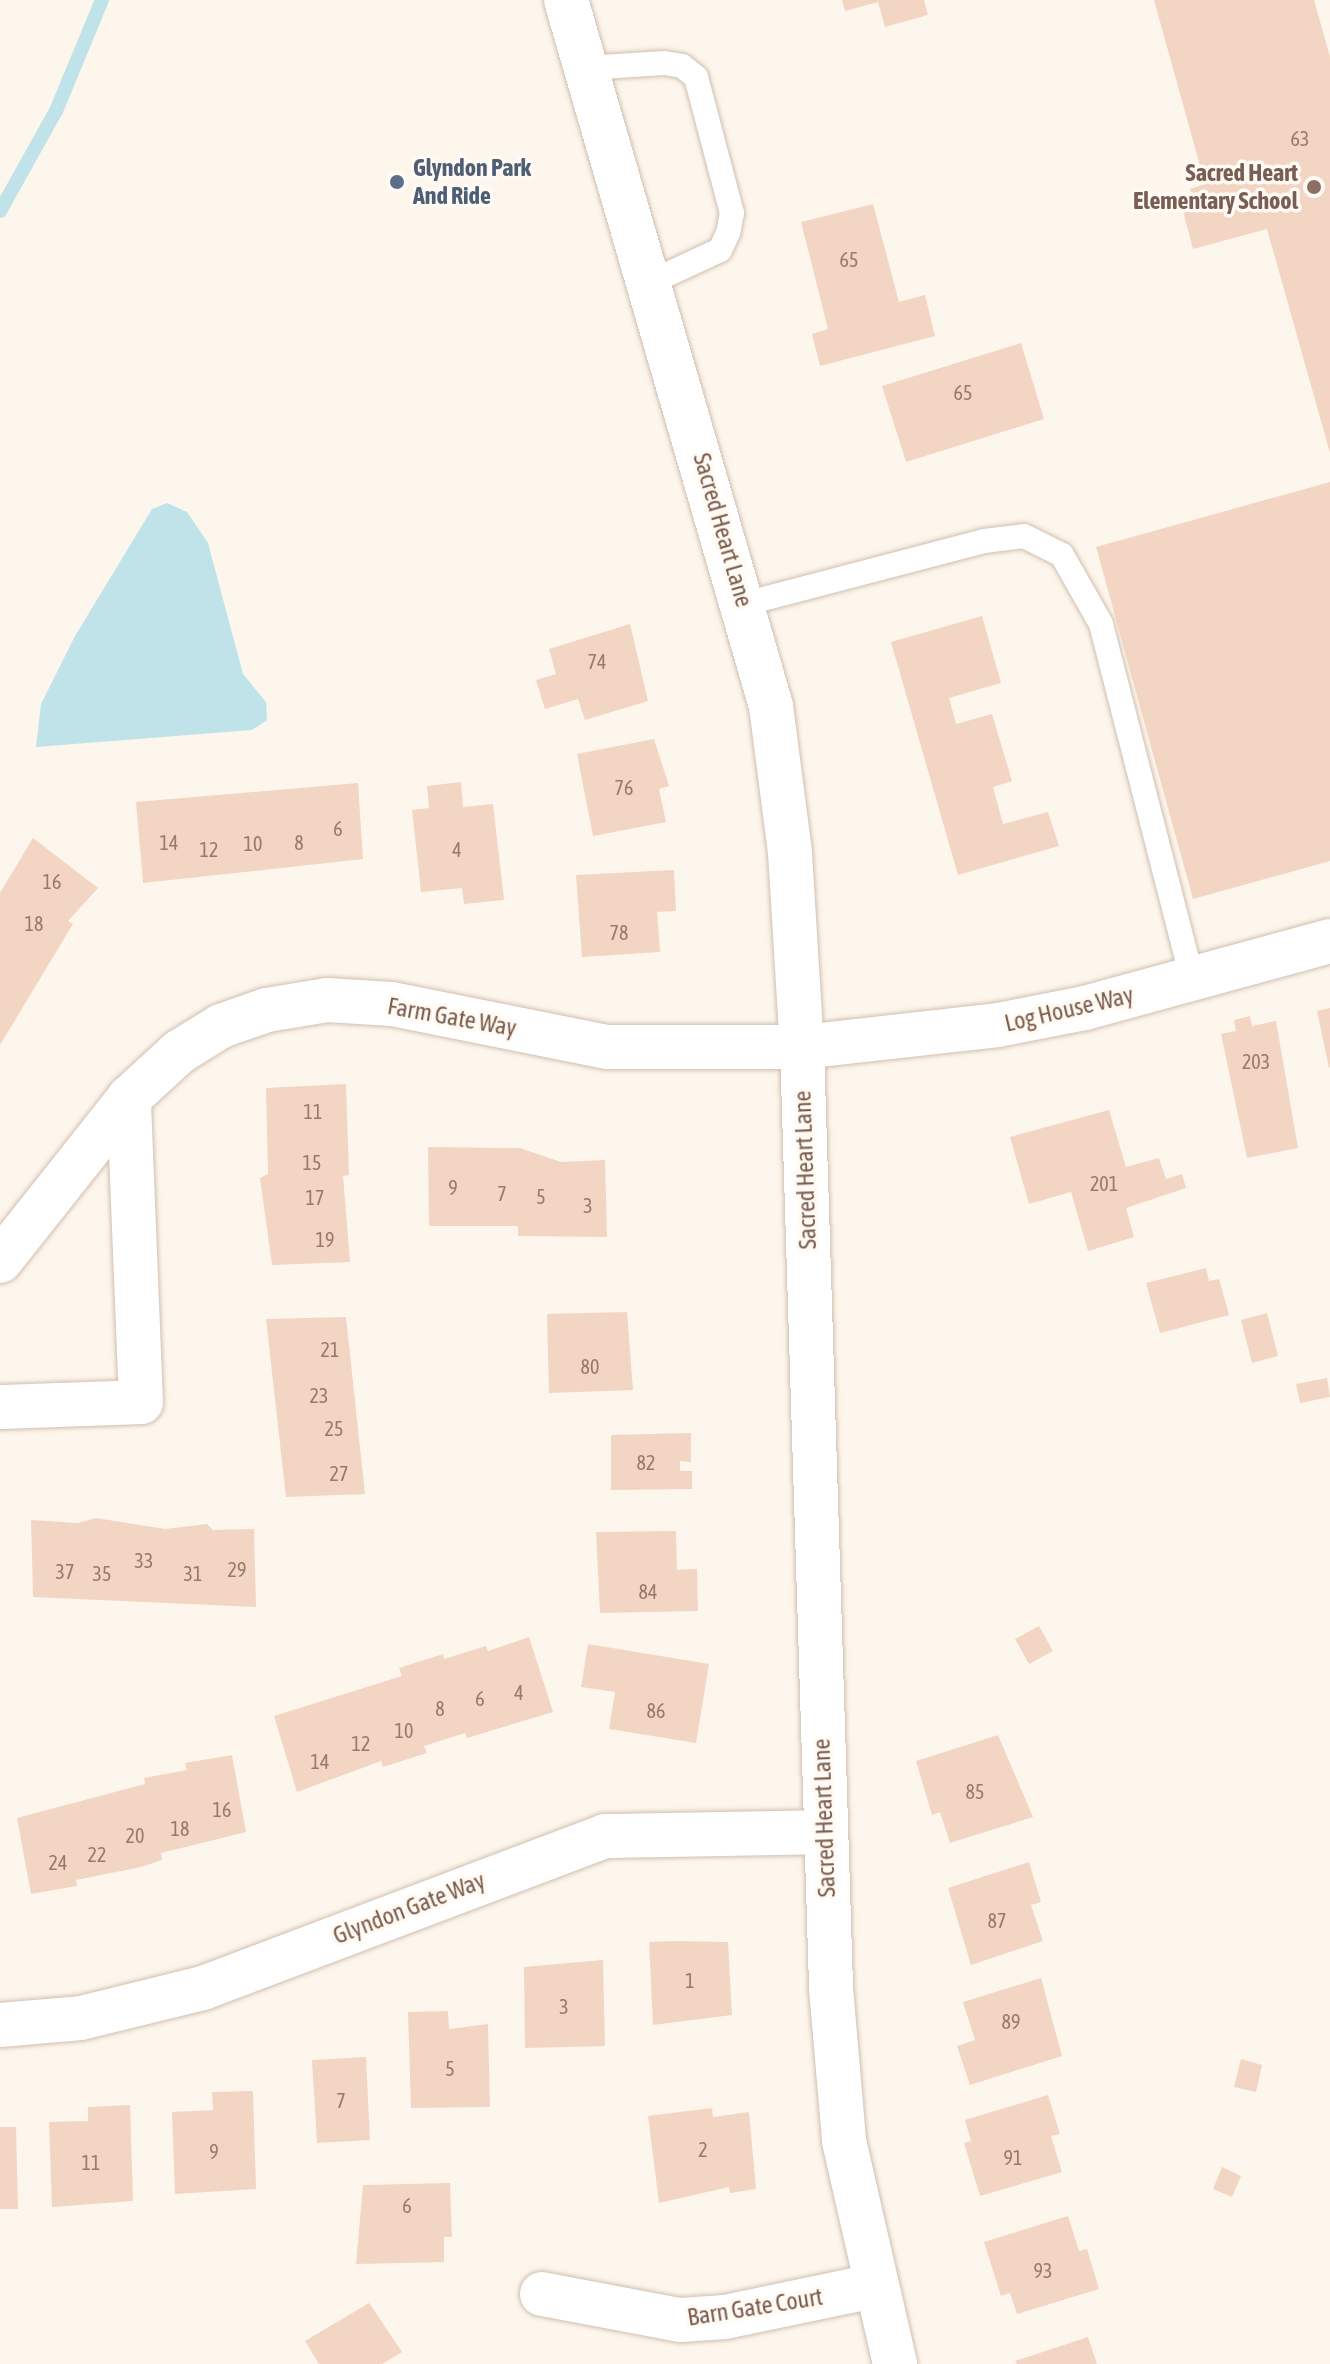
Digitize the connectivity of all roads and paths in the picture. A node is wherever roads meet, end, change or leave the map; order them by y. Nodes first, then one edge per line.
1 (566, 0) edge
2 (586, 68) junction
3 (651, 282) junction
4 (744, 604) junction
5 (1330, 941) edge
6 (1192, 978) junction
7 (802, 1047) junction
8 (129, 1098) junction
9 (0, 1261) edge
10 (0, 1407) edge
11 (824, 1832) junction
12 (0, 2025) edge
13 (873, 2286) junction
14 (542, 2294) dead end
15 (895, 2364) edge

1 - 2 street, Sacred Heart Lane
2 - 3 street, Sacred Heart Lane
2 - 3 lane
3 - 4 street, Sacred Heart Lane
4 - 6 lane
4 - 7 street, Sacred Heart Lane
5 - 6 street, Log House Way
6 - 7 street, Log House Way
7 - 8 street, Farm Gate Way
7 - 11 street, Sacred Heart Lane
8 - 9 street, Farm Gate Way
8 - 10 street
11 - 12 street, Glyndon Gate Way
11 - 13 street, Sacred Heart Lane
13 - 14 street, Barn Gate Court
13 - 15 street, Sacred Heart Lane

